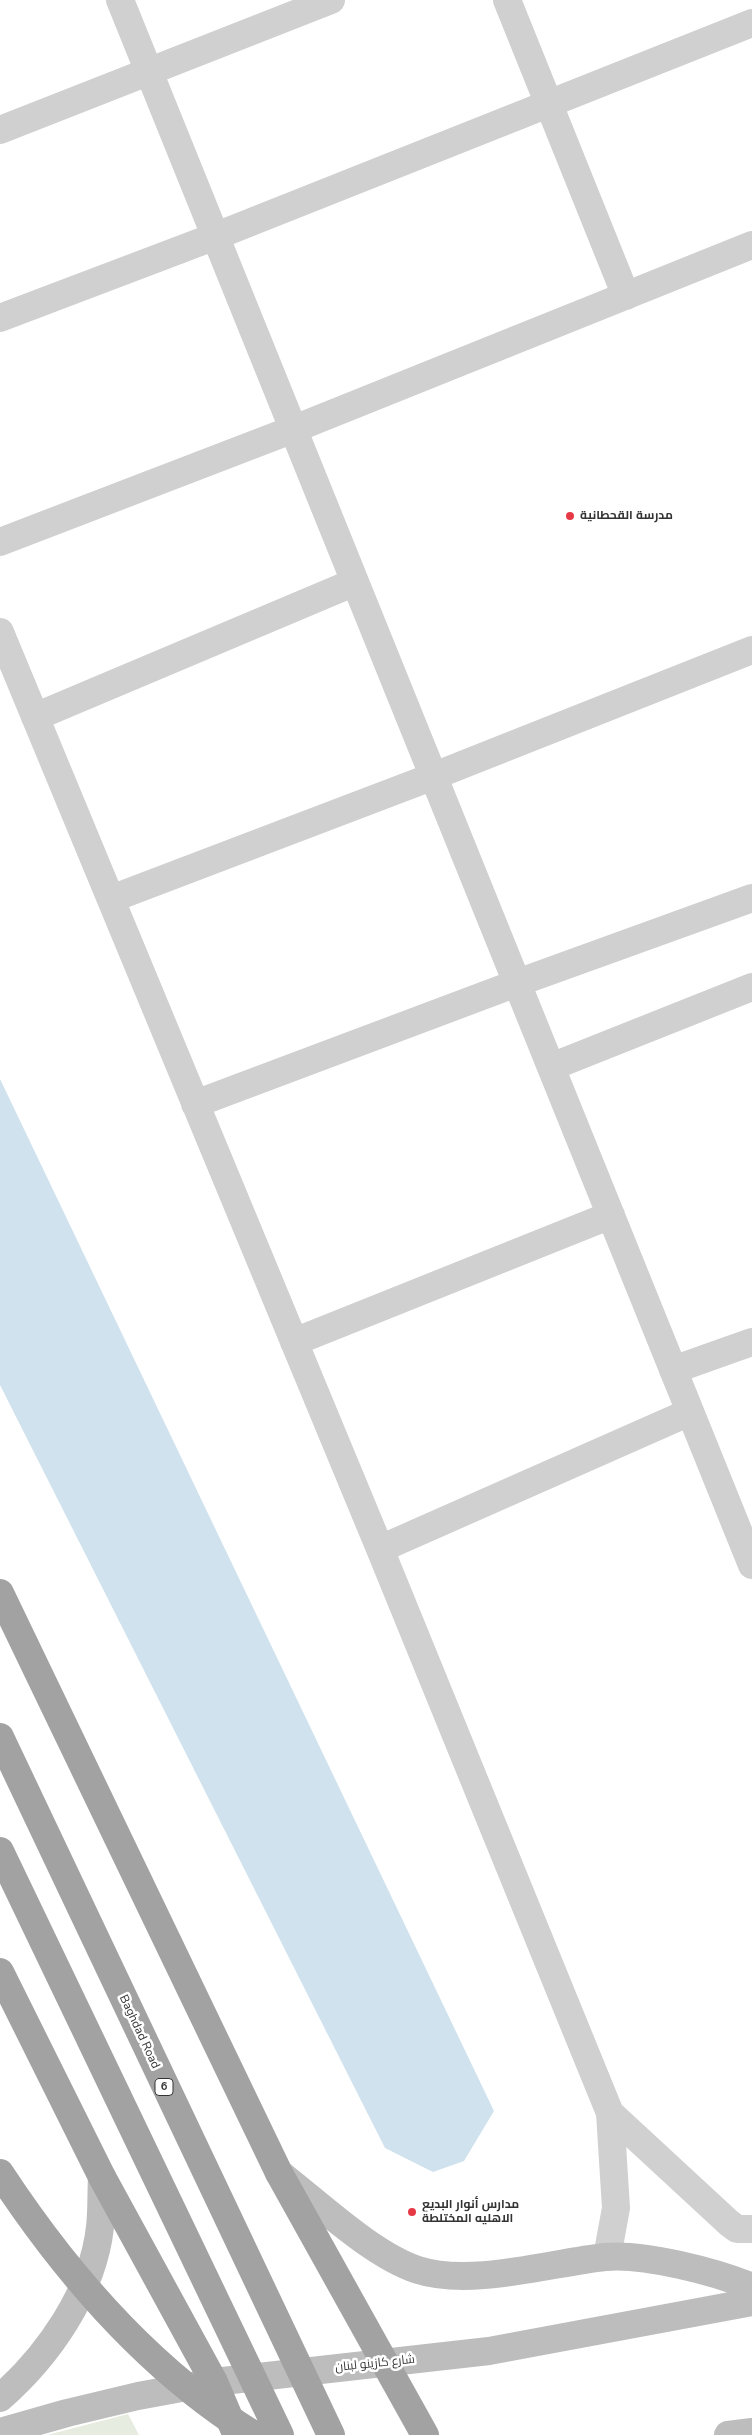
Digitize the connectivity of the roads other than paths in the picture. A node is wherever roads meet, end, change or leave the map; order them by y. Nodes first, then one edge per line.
1 (120, 0) edge
2 (331, 0) edge
3 (507, 0) edge
4 (752, 23) edge
5 (149, 72) junction
6 (548, 104) junction
7 (0, 130) edge
8 (216, 236) junction
9 (752, 244) edge
10 (626, 296) junction
11 (0, 318) edge
12 (294, 429) junction
13 (0, 542) edge
14 (355, 582) junction
15 (0, 632) edge
16 (752, 650) edge
17 (35, 716) junction
18 (434, 776) junction
19 (752, 898) edge
20 (110, 899) junction
21 (517, 983) junction
22 (752, 988) edge
23 (551, 1067) junction
24 (196, 1104) junction
25 (611, 1215) junction
26 (294, 1342) junction
27 (752, 1342) edge
28 (673, 1370) junction
29 (690, 1412) junction
30 (380, 1549) junction
31 (752, 1565) edge
32 (0, 1593) edge
33 (0, 1737) edge
34 (0, 1851) edge
35 (0, 1972) edge
36 (610, 2113) junction
37 (0, 2173) edge
38 (279, 2173) junction
39 (102, 2177) junction
40 (752, 2229) edge
41 (607, 2257) junction
42 (752, 2287) edge
43 (752, 2302) edge
44 (386, 2363) junction
45 (214, 2382) junction
46 (0, 2398) edge
47 (0, 2432) edge
48 (752, 2432) edge
49 (236, 2435) edge
50 (254, 2435) edge
51 (280, 2435) edge
52 (331, 2435) edge
53 (425, 2435) edge
54 (728, 2435) edge

1 - 5 street
2 - 5 street
3 - 6 street
4 - 6 street
5 - 7 street
5 - 8 street
6 - 8 street
6 - 10 street
8 - 11 street
8 - 12 street
9 - 10 street
10 - 12 street
12 - 13 street
12 - 14 street
14 - 17 street
14 - 18 street
15 - 17 street
16 - 18 street
17 - 20 street
18 - 20 street
18 - 21 street
19 - 21 street
20 - 24 street
21 - 23 street
21 - 24 street
22 - 23 street
23 - 25 street
24 - 26 street
25 - 26 street
25 - 28 street
26 - 30 street
27 - 28 street
28 - 29 street
29 - 30 street
29 - 31 street
30 - 36 street
32 - 38 highway
33 - 52 highway, Baghdad Road / 6, bridge
34 - 51 highway, bridge
35 - 39 highway
36 - 40 street
36 - 41 street
37 - 50 highway, bridge
38 - 41 main road
38 - 44 highway
39 - 45 highway
39 - 46 main road
41 - 42 main road
43 - 44 main road, شارع كازينو لبنان
44 - 45 main road, شارع كازينو لبنان
44 - 53 highway
45 - 47 main road, شارع كازينو لبنان
45 - 49 highway
48 - 54 main road

